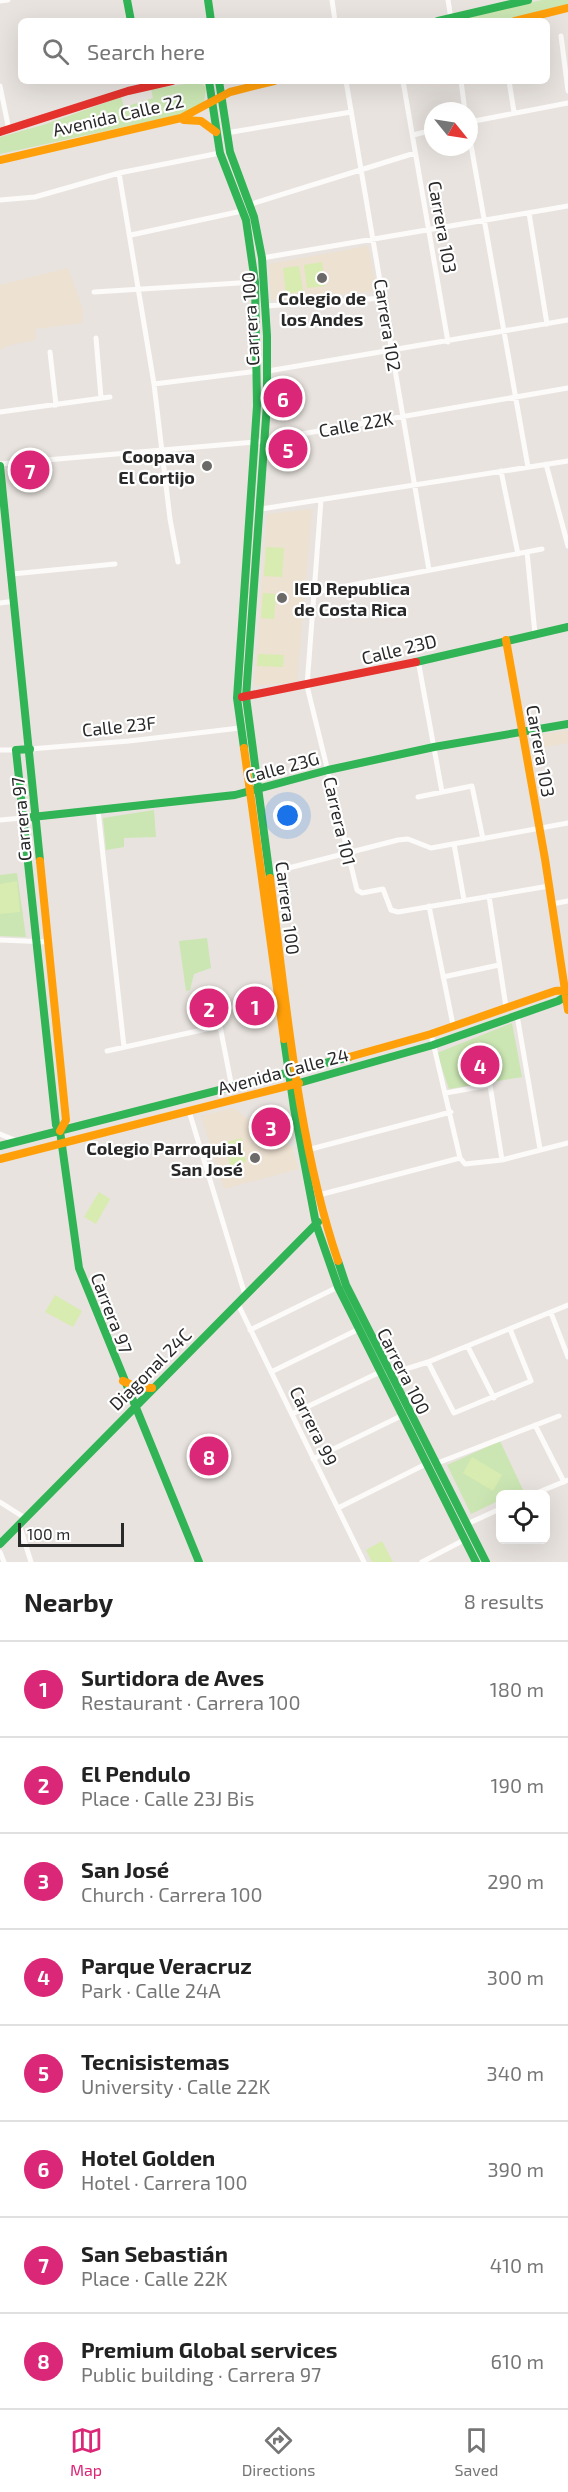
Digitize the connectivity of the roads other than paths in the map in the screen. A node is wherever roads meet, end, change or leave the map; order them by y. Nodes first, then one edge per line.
1 (8, 0) edge
2 (127, 0) edge
3 (207, 0) edge
4 (332, 0) edge
5 (448, 0) edge
6 (528, 0) edge
7 (0, 1) edge
8 (517, 1) edge
9 (568, 8) edge
10 (130, 18) edge
11 (210, 18) edge
12 (335, 18) edge
13 (451, 18) edge
14 (458, 18) edge
15 (527, 18) edge
16 (561, 36) dead end
17 (140, 84) edge
18 (210, 84) edge
19 (219, 84) edge
20 (262, 84) edge
21 (346, 84) edge
22 (404, 84) edge
23 (461, 84) edge
24 (509, 84) edge
25 (0, 86) edge
26 (568, 90) edge
27 (221, 97) junction
28 (212, 102) junction
29 (464, 102) edge
30 (568, 103) edge
31 (351, 112) junction
32 (514, 112) junction
33 (478, 120) edge
34 (170, 121) junction
35 (4, 131) edge
36 (216, 132) junction
37 (424, 132) edge
38 (226, 133) junction
39 (412, 135) junction
40 (220, 153) junction
41 (415, 153) junction
42 (473, 156) edge
43 (0, 160) edge
44 (361, 168) junction
45 (119, 173) junction
46 (0, 200) edge
47 (568, 206) edge
48 (245, 208) junction
49 (529, 213) junction
50 (483, 221) junction
51 (428, 231) junction
52 (131, 235) junction
53 (374, 240) junction
54 (262, 258) junction
55 (255, 282) junction
56 (139, 290) junction
57 (94, 292) dead end
58 (384, 298) junction
59 (266, 306) junction
60 (568, 320) edge
61 (547, 324) junction
62 (503, 332) junction
63 (96, 338) dead end
64 (448, 342) junction
65 (392, 350) junction
66 (50, 352) dead end
67 (258, 371) junction
68 (268, 371) junction
69 (154, 384) junction
70 (568, 388) edge
71 (110, 397) dead end
72 (101, 398) junction
73 (514, 398) junction
74 (56, 405) junction
75 (0, 412) edge
76 (403, 415) junction
77 (265, 440) junction
78 (255, 442) junction
79 (163, 448) junction
80 (568, 460) edge
81 (546, 464) junction
82 (0, 465) edge
83 (528, 467) junction
84 (501, 471) junction
85 (415, 485) junction
86 (2, 500) edge
87 (321, 500) junction
88 (261, 509) junction
89 (568, 546) edge
90 (542, 549) dead end
91 (527, 552) junction
92 (518, 554) junction
93 (178, 562) dead end
94 (115, 564) dead end
95 (429, 570) junction
96 (12, 574) junction
97 (315, 592) junction
98 (15, 601) junction
99 (0, 603) edge
100 (568, 627) edge
101 (535, 634) junction
102 (506, 640) junction
103 (418, 660) junction
104 (307, 686) junction
105 (242, 697) junction
106 (568, 724) edge
107 (240, 728) junction
108 (523, 732) junction
109 (434, 747) junction
110 (30, 749) junction
111 (0, 750) edge
112 (16, 750) junction
113 (328, 770) junction
114 (254, 790) junction
115 (442, 792) junction
116 (418, 797) dead end
117 (98, 810) junction
118 (36, 817) junction
119 (23, 818) junction
120 (0, 820) edge
121 (568, 823) edge
122 (540, 829) junction
123 (483, 839) junction
124 (454, 844) junction
125 (348, 854) junction
126 (269, 873) junction
127 (549, 886) junction
128 (489, 896) junction
129 (464, 900) junction
130 (568, 901) edge
131 (552, 904) junction
132 (429, 906) junction
133 (0, 940) edge
134 (36, 942) junction
135 (48, 942) junction
136 (499, 964) junction
137 (443, 977) junction
138 (567, 993) edge
139 (506, 1007) junction
140 (568, 1010) edge
141 (517, 1015) junction
142 (453, 1025) junction
143 (431, 1034) junction
144 (433, 1045) junction
145 (124, 1047) junction
146 (106, 1051) dead end
147 (293, 1073) junction
148 (295, 1084) junction
149 (232, 1088) junction
150 (447, 1093) junction
151 (189, 1111) junction
152 (451, 1112) junction
153 (60, 1131) junction
154 (0, 1134) edge
155 (18, 1142) junction
156 (62, 1143) junction
157 (568, 1143) edge
158 (0, 1146) edge
159 (311, 1149) junction
160 (540, 1149) junction
161 (460, 1158) junction
162 (0, 1159) edge
163 (502, 1160) junction
164 (319, 1195) junction
165 (323, 1217) junction
166 (316, 1224) junction
167 (338, 1287) junction
168 (245, 1295) junction
169 (237, 1302) junction
170 (568, 1305) edge
171 (551, 1313) junction
172 (510, 1329) junction
173 (250, 1330) junction
174 (357, 1330) junction
175 (468, 1347) junction
176 (568, 1357) edge
177 (428, 1362) junction
178 (271, 1372) junction
179 (385, 1374) junction
180 (123, 1381) junction
181 (152, 1388) junction
182 (494, 1398) junction
183 (134, 1407) junction
184 (292, 1414) junction
185 (401, 1416) junction
186 (559, 1416) dead end
187 (535, 1425) junction
188 (314, 1459) junction
189 (426, 1464) junction
190 (435, 1464) junction
191 (566, 1481) edge
192 (544, 1490) edge
193 (0, 1502) edge
194 (338, 1508) junction
195 (496, 1511) edge
196 (25, 1518) junction
197 (19, 1524) junction
198 (467, 1524) junction
199 (464, 1540) junction
200 (0, 1544) edge
201 (0, 1552) edge
202 (4, 1562) edge
203 (31, 1562) edge
204 (199, 1562) edge
205 (364, 1562) edge
206 (422, 1562) edge
207 (476, 1562) edge
208 (486, 1562) edge

1 - 7 street
2 - 10 main road
3 - 11 main road
4 - 12 street
5 - 13 street
6 - 8 main road
8 - 14 main road
9 - 15 main road
16 - 26 street
17 - 35 main road, Avenida Calle 22
18 - 28 main road, Carrera 100
19 - 27 main road, Carrera 100
20 - 27 main road, Avenida Calle 22
21 - 31 street, Carrera 102
22 - 39 street, Carrera 103
23 - 29 street
24 - 32 street
25 - 35 street
27 - 28 main road, Avenida Calle 22
27 - 38 main road, Carrera 100
28 - 34 main road, Avenida Calle 22
28 - 36 main road, Carrera 100
30 - 32 street
31 - 38 street
31 - 44 street, Carrera 102
32 - 33 street
34 - 36 main road
34 - 43 main road, Avenida Calle 22
36 - 40 main road, Carrera 100
37 - 39 street
38 - 48 main road, Carrera 100
39 - 41 street, Carrera 103
40 - 45 street
40 - 48 main road, Carrera 100
41 - 44 street
41 - 51 street, Carrera 103
42 - 50 street
44 - 48 street
44 - 53 street, Carrera 102
45 - 46 street
45 - 52 street
47 - 49 street
48 - 52 street
48 - 54 main road, Carrera 100
48 - 55 main road, Carrera 100
49 - 50 street
49 - 61 street
50 - 51 street
50 - 62 street
51 - 53 street
51 - 64 street, Carrera 103
52 - 56 street
53 - 54 street
53 - 58 street, Carrera 102
54 - 59 main road, Carrera 100
55 - 56 street
55 - 67 main road, Carrera 100
56 - 57 street
56 - 69 street
58 - 59 street
58 - 65 street, Carrera 102
59 - 68 main road, Carrera 100
60 - 61 street
61 - 62 street
62 - 64 street
62 - 73 street
63 - 72 street
64 - 65 street
65 - 68 street
65 - 76 street, Carrera 102
66 - 74 street
67 - 69 street
67 - 78 main road, Carrera 100
68 - 77 main road, Carrera 100
69 - 79 street
70 - 73 street, Calle 22K
71 - 72 street
72 - 74 street
73 - 76 street, Calle 22K
73 - 83 street
74 - 75 street
76 - 77 street, Calle 22K
76 - 85 street, Carrera 102
77 - 78 street, Calle 22K
77 - 88 main road, Carrera 100
78 - 79 street, Calle 22K
78 - 105 main road, Carrera 100
79 - 82 street, Calle 22K
79 - 93 street
80 - 81 street
81 - 83 street
81 - 89 street
82 - 86 main road, Carrera 97
83 - 84 street
84 - 85 street
84 - 92 street
85 - 87 street
85 - 95 street, Carrera 102
86 - 96 main road, Carrera 97
87 - 88 street
87 - 97 street, Carrera 101
88 - 105 main road, Carrera 100
90 - 91 street
91 - 92 street
91 - 101 street
92 - 95 street
94 - 96 street
95 - 97 street
96 - 98 main road, Carrera 97
97 - 104 street, Carrera 101
98 - 99 street
98 - 110 main road, Carrera 97
100 - 101 main road, Calle 23D
101 - 102 main road, Calle 23D
102 - 103 main road, Calle 23D
102 - 108 main road, Carrera 103
103 - 104 main road, Calle 23D
103 - 109 street
104 - 105 main road, Calle 23D
104 - 113 street, Carrera 101
105 - 107 main road, Carrera 100
105 - 114 main road, Carrera 100
106 - 108 main road, Calle 23G
107 - 110 street, Calle 23F
107 - 114 main road, Carrera 100
108 - 109 main road, Calle 23G
108 - 122 main road, Carrera 103
109 - 113 main road, Calle 23G
109 - 115 street
110 - 112 main road, Calle 23F
110 - 118 main road, Carrera 97
111 - 112 street, Calle 23F
112 - 119 main road, Carrera 97
113 - 114 main road, Calle 23G
113 - 125 street, Carrera 101
114 - 117 main road, Calle 23G
114 - 126 main road, Carrera 100
114 - 147 main road, Carrera 100
115 - 116 street
115 - 123 street
117 - 118 main road, Calle 23G
117 - 145 street
118 - 119 main road, Calle 23G
118 - 135 main road, Carrera 97
119 - 120 street, Calle 23G
119 - 134 main road, Carrera 97
121 - 122 street
122 - 123 street
122 - 127 main road, Carrera 103
123 - 124 street
124 - 125 street
124 - 129 street
125 - 126 street
125 - 132 street, Carrera 101
126 - 147 main road, Carrera 100
127 - 128 street
127 - 131 main road, Carrera 103
128 - 129 street
128 - 136 street
129 - 132 street
130 - 131 street
131 - 138 main road, Carrera 103
132 - 137 street
133 - 134 street
134 - 135 street
134 - 153 main road, Carrera 97
135 - 153 main road, Carrera 97
136 - 137 street
136 - 139 street
137 - 142 street
138 - 139 main road, Avenida Calle 24
138 - 140 main road, Carrera 103
138 - 141 main road, Avenida Calle 24
139 - 142 main road, Avenida Calle 24
141 - 144 main road, Avenida Calle 24
141 - 160 street
142 - 143 main road, Avenida Calle 24
143 - 144 street
143 - 147 main road, Avenida Calle 24
144 - 148 main road, Avenida Calle 24
144 - 150 street
145 - 146 street
145 - 149 street
147 - 148 main road, Carrera 100
147 - 149 main road, Avenida Calle 24
148 - 151 main road, Avenida Calle 24
148 - 159 main road, Carrera 100
148 - 166 main road, Carrera 100
149 - 153 main road, Avenida Calle 24
150 - 152 street
150 - 163 street
151 - 156 main road, Avenida Calle 24
151 - 168 street
152 - 159 street
152 - 161 street
153 - 155 main road, Avenida Calle 24
153 - 156 main road, Carrera 97
154 - 155 street
155 - 158 main road, Avenida Calle 24
156 - 162 main road, Avenida Calle 24
156 - 180 main road, Carrera 97
157 - 160 street
159 - 164 main road, Carrera 100
160 - 163 street
161 - 163 street
161 - 164 street
164 - 165 main road, Carrera 100
165 - 166 main road, Diagonal 24C
165 - 179 main road, Carrera 100
166 - 167 main road, Carrera 100
166 - 168 main road, Diagonal 24C
167 - 173 street
167 - 174 main road, Carrera 100
168 - 169 main road, Diagonal 24C
169 - 173 street, Carrera 99
169 - 181 main road, Diagonal 24C
170 - 171 street
171 - 172 street
171 - 176 street
172 - 175 street
172 - 182 street
173 - 178 street, Carrera 99
174 - 178 street
174 - 179 main road, Carrera 100
175 - 177 street
175 - 182 street
177 - 179 street
177 - 182 street
178 - 184 street, Carrera 99
179 - 184 street
179 - 185 main road, Carrera 100
179 - 190 main road, Carrera 100
180 - 181 main road
180 - 183 main road, Carrera 97
181 - 183 main road, Diagonal 24C
183 - 196 main road, Diagonal 24C
183 - 204 main road, Carrera 97
184 - 188 street, Carrera 99
185 - 188 street
185 - 189 main road, Carrera 100
186 - 187 street
187 - 190 street
187 - 191 street
188 - 194 street, Carrera 99
189 - 194 street
189 - 199 main road, Carrera 100
190 - 198 main road, Carrera 100
191 - 192 street
193 - 196 street
194 - 205 street, Carrera 99
195 - 198 street
196 - 197 main road, Diagonal 24C
197 - 200 main road, Diagonal 24C
197 - 203 street
198 - 208 main road, Carrera 100
199 - 206 street
199 - 207 main road, Carrera 100
201 - 202 street

